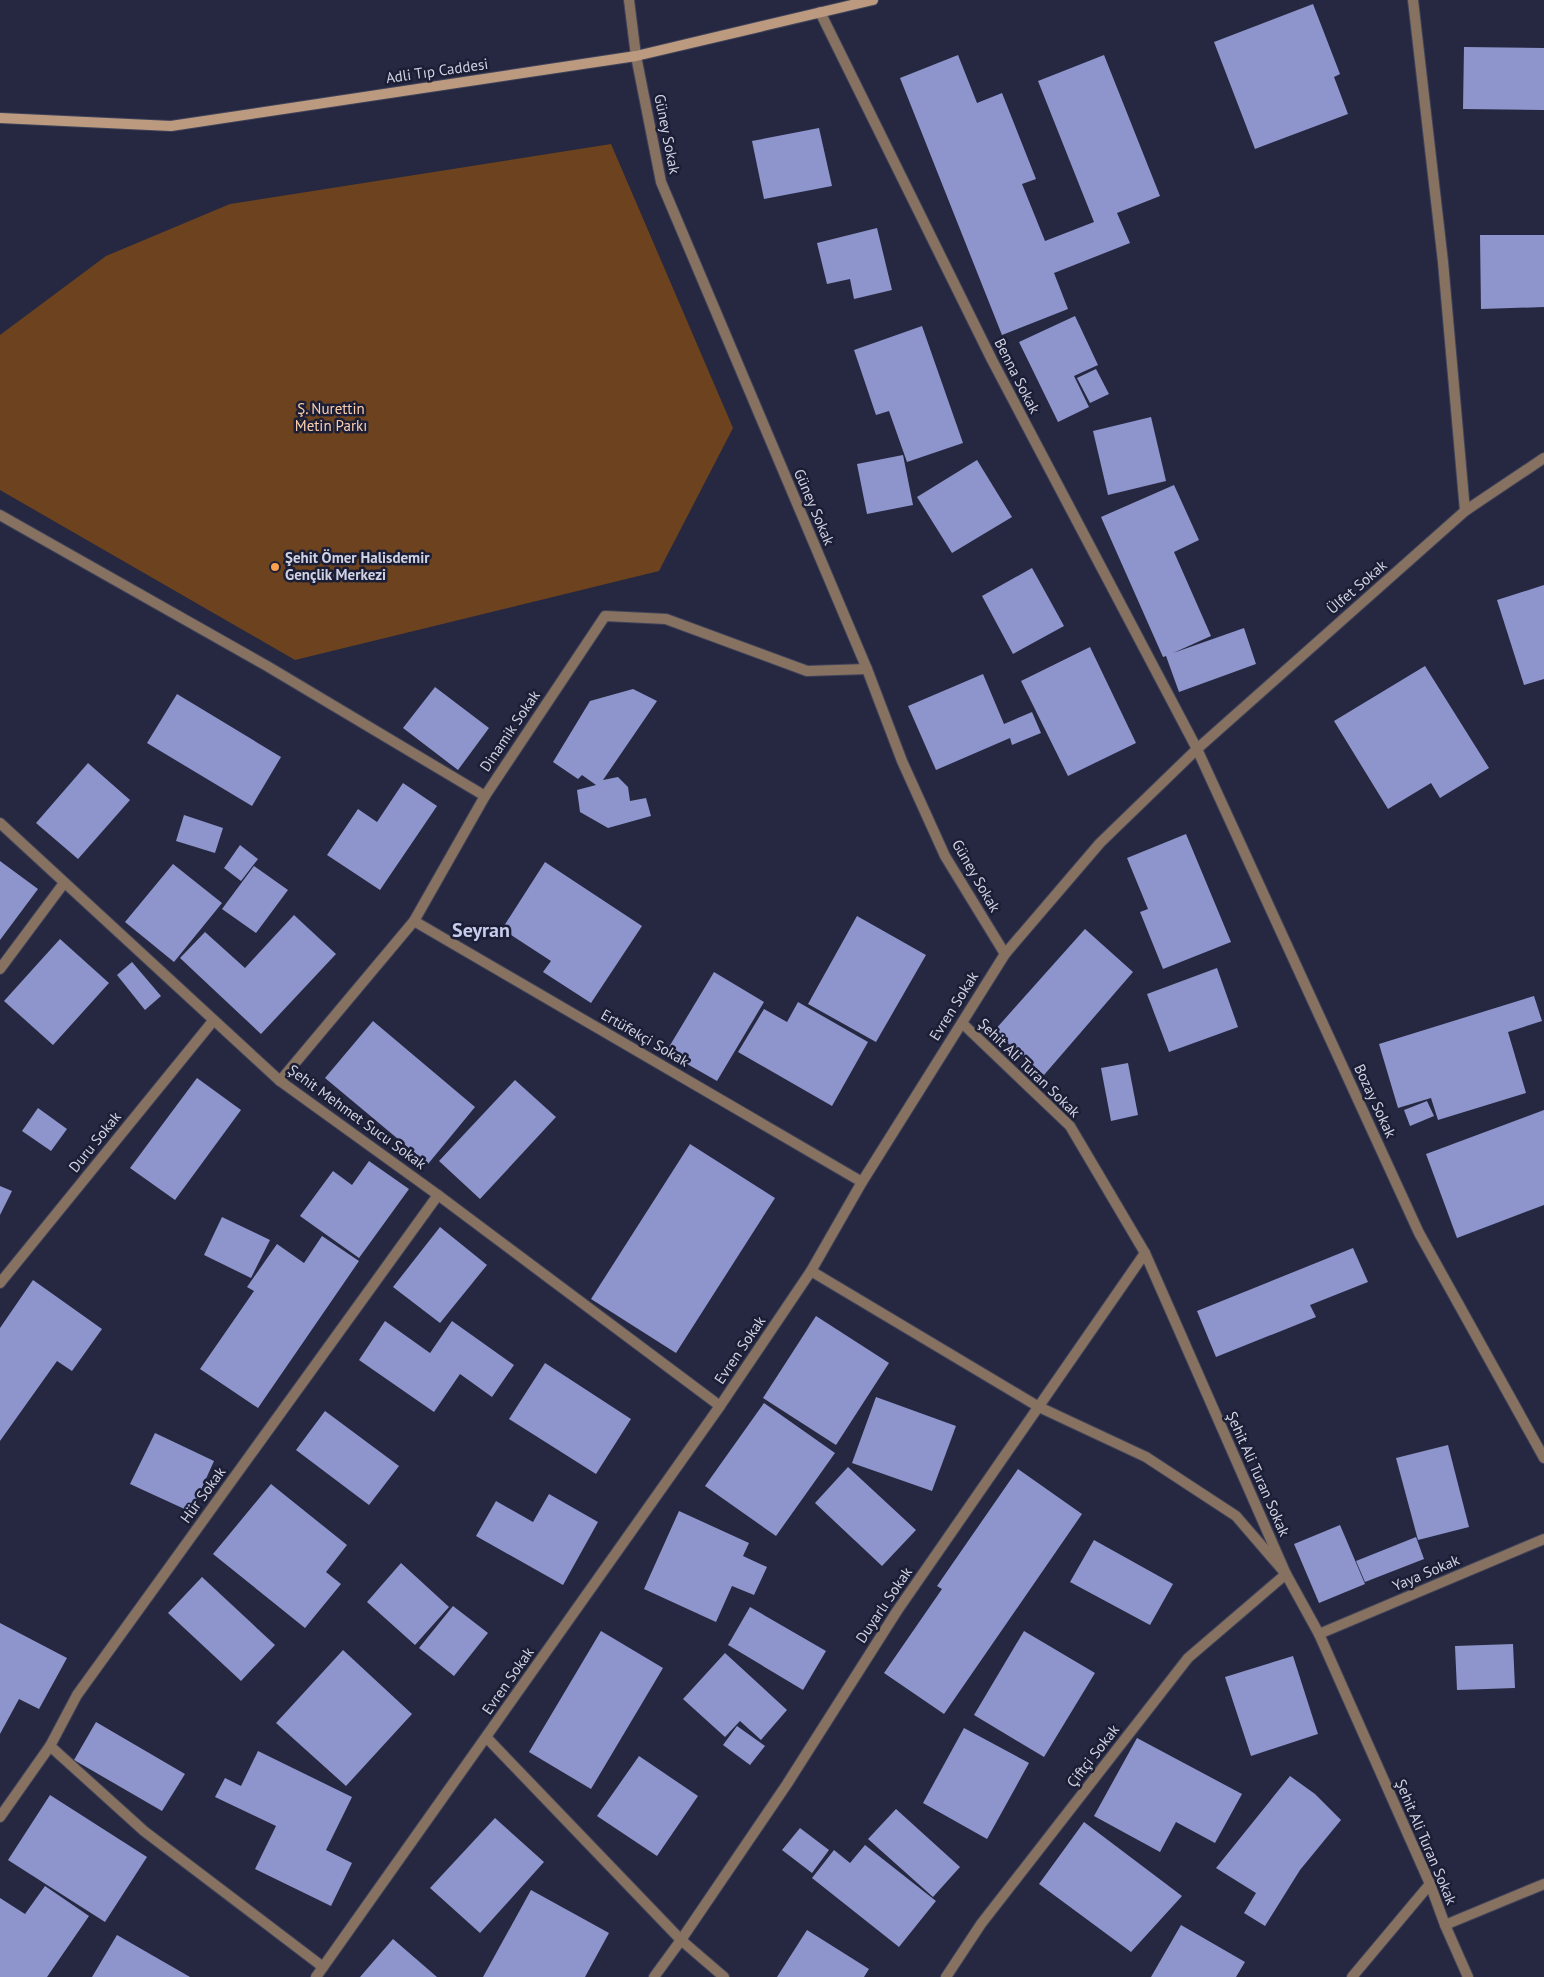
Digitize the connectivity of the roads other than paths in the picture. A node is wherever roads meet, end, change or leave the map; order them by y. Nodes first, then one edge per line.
1 (629, 0) edge
2 (873, 0) edge
3 (1413, 0) edge
4 (820, 12) junction
5 (636, 56) junction
6 (0, 118) edge
7 (1544, 458) edge
8 (1465, 511) junction
9 (0, 515) edge
10 (867, 669) junction
11 (1197, 749) junction
12 (485, 796) junction
13 (0, 823) edge
14 (64, 883) junction
15 (414, 921) junction
16 (1005, 954) junction
17 (0, 968) edge
18 (213, 1021) junction
19 (962, 1023) junction
20 (280, 1081) junction
21 (862, 1182) junction
22 (438, 1195) junction
23 (1145, 1253) junction
24 (811, 1271) junction
25 (0, 1283) edge
26 (720, 1406) junction
27 (1039, 1407) junction
28 (1544, 1458) edge
29 (1544, 1539) edge
30 (1286, 1574) junction
31 (1319, 1634) junction
32 (487, 1738) junction
33 (50, 1746) junction
34 (0, 1817) edge
35 (1430, 1884) junction
36 (1544, 1884) edge
37 (1445, 1925) junction
38 (681, 1940) junction
39 (323, 1968) junction
40 (316, 1977) edge
41 (654, 1977) edge
42 (724, 1977) edge
43 (946, 1977) edge
44 (1352, 1977) edge
45 (1468, 1977) edge

1 - 5 street, Güney Sokak
2 - 4 street, Adli Tıp Caddesi
3 - 8 street
4 - 5 street, Adli Tıp Caddesi
4 - 11 street, Benna Sokak
5 - 6 street, Adli Tıp Caddesi
5 - 10 street, Güney Sokak
7 - 8 street, Ülfet Sokak
8 - 11 street, Ülfet Sokak
9 - 12 street
10 - 12 street, Dinamik Sokak
10 - 16 street, Güney Sokak
11 - 16 street, Evren Sokak
11 - 28 street, Bozay Sokak
12 - 15 street, Dinamik Sokak
13 - 14 street, Şehit Mehmet Sucu Sokak
14 - 17 street
14 - 18 street, Şehit Mehmet Sucu Sokak
15 - 20 street, Dinamik Sokak
15 - 21 street, Ertüfekçi Sokak
16 - 19 street, Evren Sokak
18 - 20 street, Şehit Mehmet Sucu Sokak
18 - 25 street, Duru Sokak
19 - 21 street, Evren Sokak
19 - 23 street, Şehit Ali Turan Sokak
20 - 22 street, Şehit Mehmet Sucu Sokak
21 - 24 street, Evren Sokak
22 - 26 street, Şehit Mehmet Sucu Sokak
22 - 33 street, Hür Sokak
23 - 27 street, Duyarlı Sokak
23 - 30 street, Şehit Ali Turan Sokak
24 - 26 street, Evren Sokak
24 - 27 street
26 - 32 street, Evren Sokak
27 - 30 street
27 - 38 street, Duyarlı Sokak
29 - 31 street, Yaya Sokak
30 - 31 street, Şehit Ali Turan Sokak
30 - 43 street, Çiftçi Sokak
31 - 35 street, Şehit Ali Turan Sokak
32 - 38 street
32 - 39 street, Evren Sokak
33 - 34 street, Hür Sokak
33 - 39 street
35 - 37 street, Şehit Ali Turan Sokak
35 - 44 street
36 - 37 street
37 - 45 street, Şehit Ali Turan Sokak
38 - 41 street, Duyarlı Sokak
38 - 42 street
39 - 40 street, Evren Sokak

